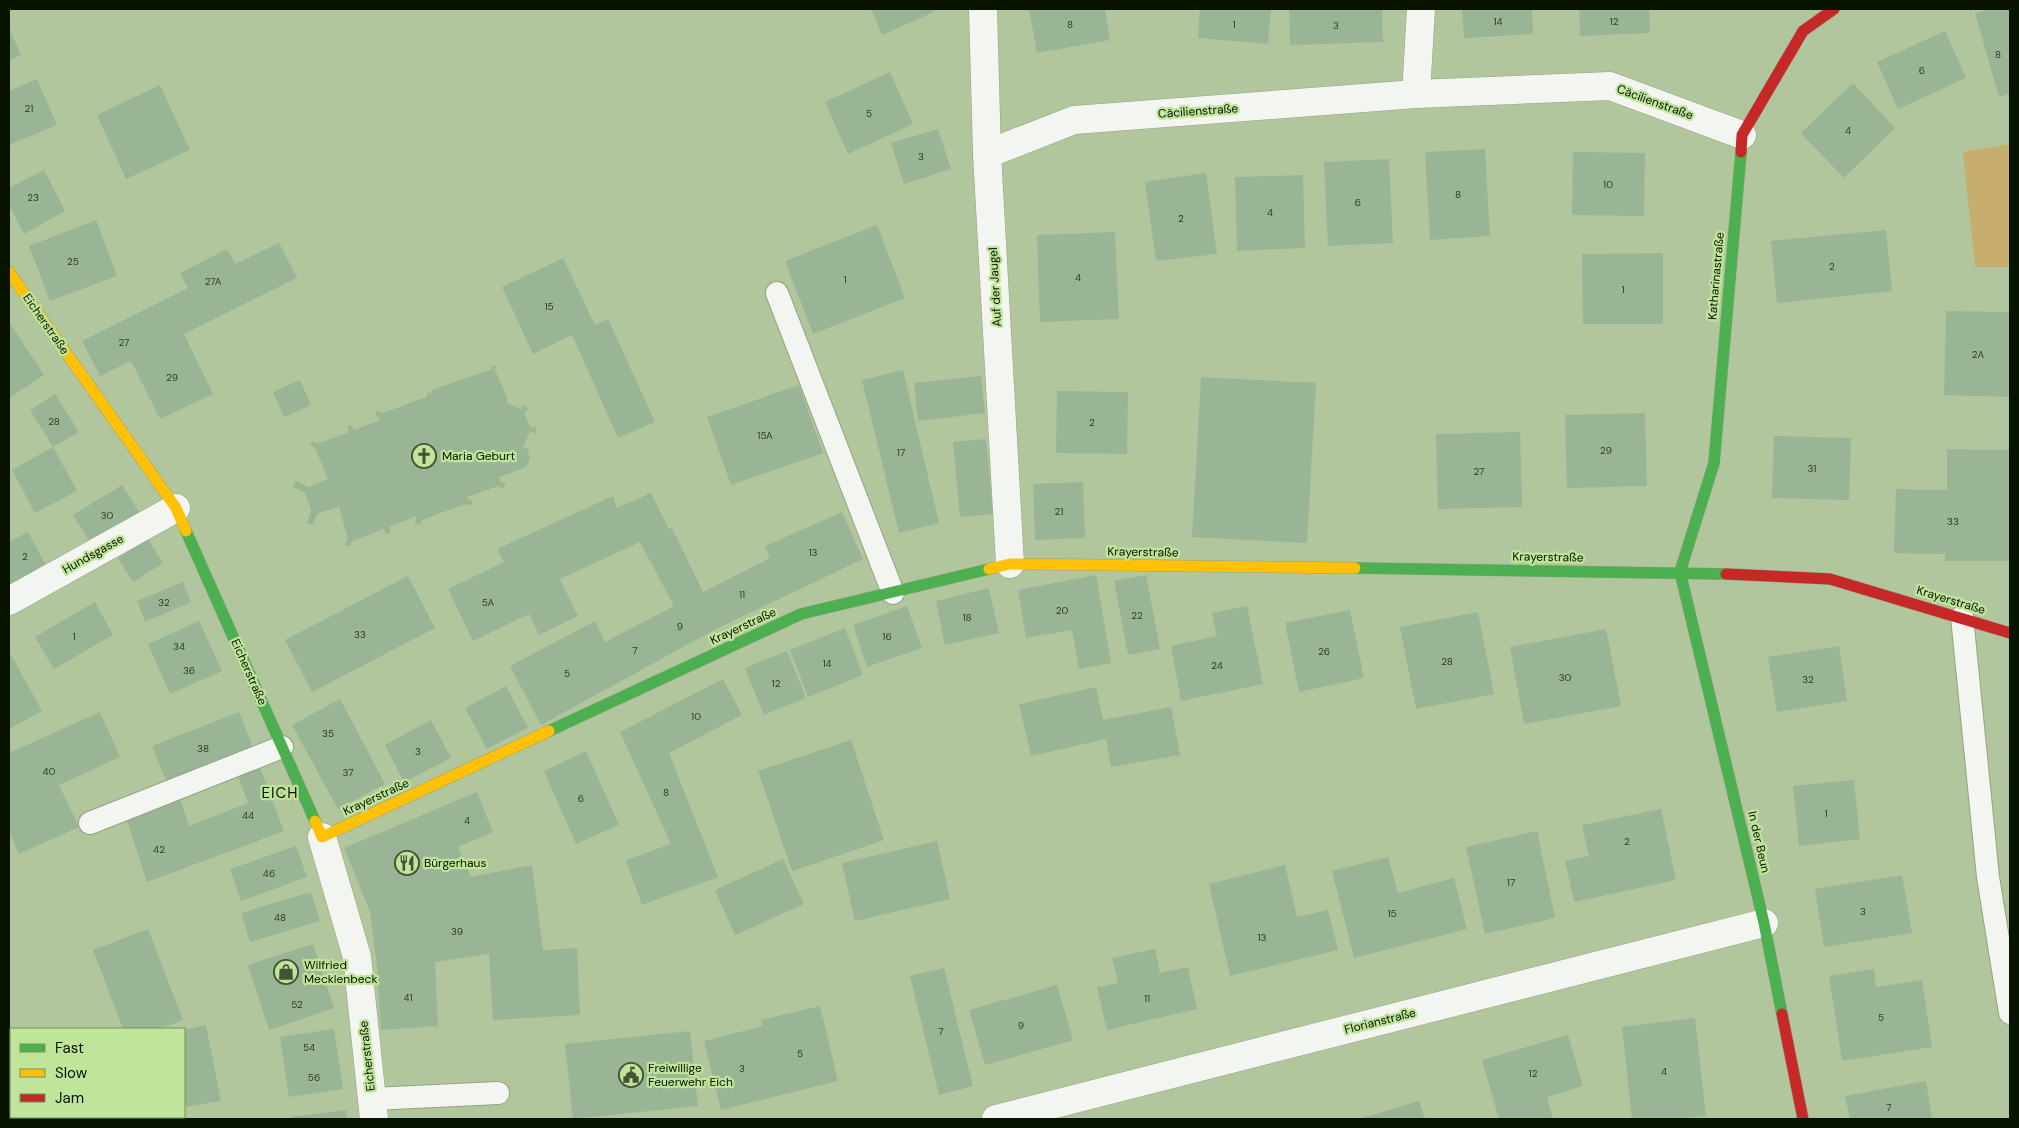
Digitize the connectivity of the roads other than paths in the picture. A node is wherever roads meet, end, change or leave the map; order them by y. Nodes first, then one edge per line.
1 (983, 9) edge
2 (1421, 9) edge
3 (1834, 9) edge
4 (1416, 94) junction
5 (1742, 135) junction
6 (987, 154) junction
7 (9, 272) edge
8 (777, 293) dead end
9 (176, 508) junction
10 (1010, 564) junction
11 (1680, 572) junction
12 (893, 592) junction
13 (9, 601) edge
14 (1962, 617) junction
15 (2010, 633) edge
16 (282, 747) junction
17 (90, 823) dead end
18 (322, 837) junction
19 (2002, 913) edge
20 (1764, 923) junction
21 (2010, 1013) edge
22 (498, 1092) dead end
23 (372, 1109) edge
24 (996, 1119) edge
25 (1803, 1119) edge

1 - 6 street, Auf der Jaugel
2 - 4 street
3 - 5 street, Katharinastraße
4 - 5 street, Cäcilienstraße
4 - 6 street, Cäcilienstraße
5 - 11 street, Katharinastraße
6 - 10 street, Auf der Jaugel
7 - 9 street, Eicherstraße
8 - 12 lane
9 - 13 street, Hundsgasse
9 - 16 street, Eicherstraße
10 - 11 street, Krayerstraße
10 - 12 street, Krayerstraße
11 - 14 street, Krayerstraße
11 - 20 street, In der Beun
12 - 18 street, Krayerstraße
14 - 15 street, Krayerstraße
14 - 19 lane
16 - 17 lane
16 - 18 street, Eicherstraße
18 - 23 street, Eicherstraße
19 - 21 lane
20 - 24 street, Florianstraße
20 - 25 street, In der Beun
22 - 23 lane

